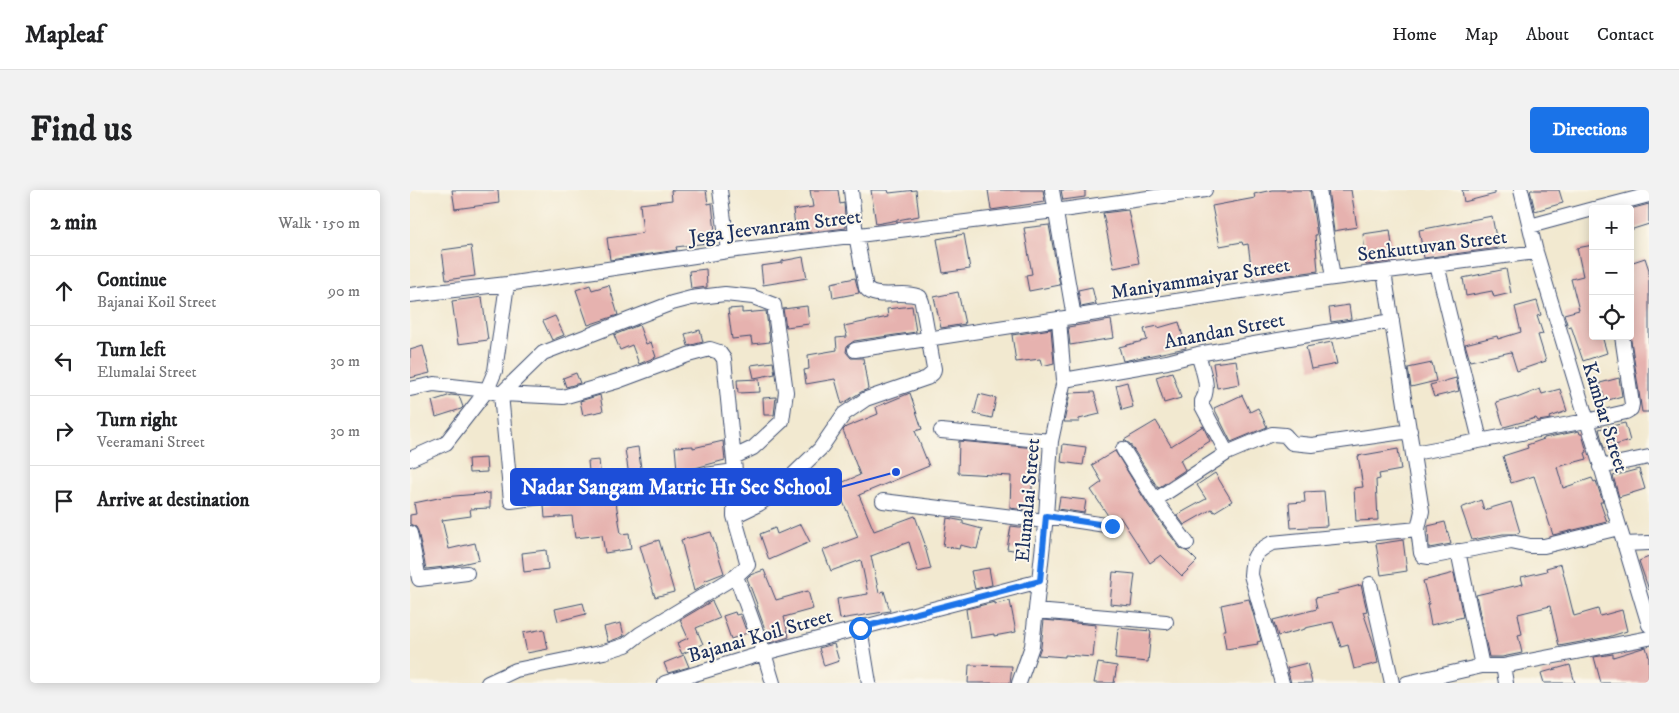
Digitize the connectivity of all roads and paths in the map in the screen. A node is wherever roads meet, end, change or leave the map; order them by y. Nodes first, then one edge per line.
1 (720, 190) edge
2 (851, 190) edge
3 (1052, 190) edge
4 (1206, 190) edge
5 (1320, 190) edge
6 (1521, 190) edge
7 (1649, 195) edge
8 (1610, 205) edge
9 (1589, 210) edge
10 (1055, 211) junction
11 (1530, 226) junction
12 (856, 235) junction
13 (728, 251) junction
14 (1536, 252) junction
15 (1437, 265) junction
16 (1384, 272) junction
17 (1333, 278) junction
18 (507, 284) junction
19 (410, 295) edge
20 (1074, 317) junction
21 (1059, 320) junction
22 (1392, 321) junction
23 (929, 339) junction
24 (1623, 340) edge
25 (855, 350) dead end
26 (1198, 354) junction
27 (1064, 380) junction
28 (410, 389) edge
29 (487, 390) junction
30 (502, 394) junction
31 (1586, 420) junction
32 (941, 431) dead end
33 (1410, 431) junction
34 (1480, 440) junction
35 (1051, 441) junction
36 (1123, 449) dead end
37 (1227, 453) junction
38 (1414, 453) junction
39 (1649, 457) edge
40 (410, 459) edge
41 (734, 464) junction
42 (1600, 467) junction
43 (1154, 500) junction
44 (882, 501) dead end
45 (734, 516) junction
46 (1045, 519) junction
47 (1112, 526) dead end
48 (1619, 528) junction
49 (1418, 529) junction
50 (410, 533) edge
51 (1187, 543) dead end
52 (1649, 543) edge
53 (1624, 544) junction
54 (1458, 551) junction
55 (467, 573) dead end
56 (736, 576) junction
57 (1040, 581) junction
58 (1370, 584) dead end
59 (1036, 611) junction
60 (1166, 622) dead end
61 (1649, 625) edge
62 (860, 628) junction
63 (1649, 638) edge
64 (764, 653) junction
65 (1482, 666) junction
66 (1502, 666) junction
67 (488, 683) edge
68 (665, 683) edge
69 (773, 683) edge
70 (869, 683) edge
71 (1019, 683) edge
72 (1282, 683) edge
73 (1392, 683) edge
74 (1407, 683) edge
75 (1506, 683) edge

1 - 13 street
2 - 12 street
3 - 10 street
4 - 10 street, Jega Jeevanram Street
5 - 17 street
6 - 11 street, Kambar Street
7 - 8 street
9 - 11 street
10 - 12 street, Jega Jeevanram Street
10 - 20 street
11 - 14 street, Kambar Street
12 - 13 street, Jega Jeevanram Street
12 - 23 street
13 - 18 street, Jega Jeevanram Street
14 - 15 street, Senkuttuvan Street
14 - 31 street, Kambar Street
15 - 16 street, Senkuttuvan Street
15 - 34 street
16 - 17 street, Senkuttuvan Street
16 - 22 street
17 - 20 street, Maniyammaiyar Street
18 - 19 street, Jega Jeevanram Street
18 - 29 street
20 - 21 street, Maniyammaiyar Street
21 - 23 street, Maniyammaiyar Street
21 - 27 street, Elumalai Street
22 - 26 street, Anandan Street
22 - 33 street
23 - 25 street, Maniyammaiyar Street
23 - 45 street
24 - 31 street
26 - 27 street, Anandan Street
26 - 37 street
27 - 35 street, Elumalai Street
28 - 29 street
29 - 30 street
29 - 40 street
30 - 41 street
30 - 41 street
30 - 41 street
31 - 34 street
31 - 42 street, Kambar Street
32 - 35 street
33 - 37 street
33 - 38 street
34 - 38 street
35 - 46 street, Elumalai Street
36 - 43 street
37 - 43 street
38 - 49 street
39 - 42 street
41 - 45 street
42 - 48 street, Kambar Street
43 - 51 street
44 - 46 street
45 - 56 street
46 - 47 street
46 - 57 street, Elumalai Street
48 - 53 street, Kambar Street
48 - 54 street
49 - 54 street
49 - 72 street
50 - 55 street
52 - 53 street
53 - 61 street, Kambar Street
54 - 65 street
56 - 64 street
56 - 67 street
57 - 59 street, Elumalai Street
57 - 62 street, Bajanai Koil Street
58 - 73 street
59 - 60 street
59 - 71 street, Elumalai Street
62 - 64 street, Bajanai Koil Street
62 - 70 street
63 - 66 street
64 - 68 street, Bajanai Koil Street
64 - 69 street
65 - 66 street
65 - 74 street
66 - 75 street

